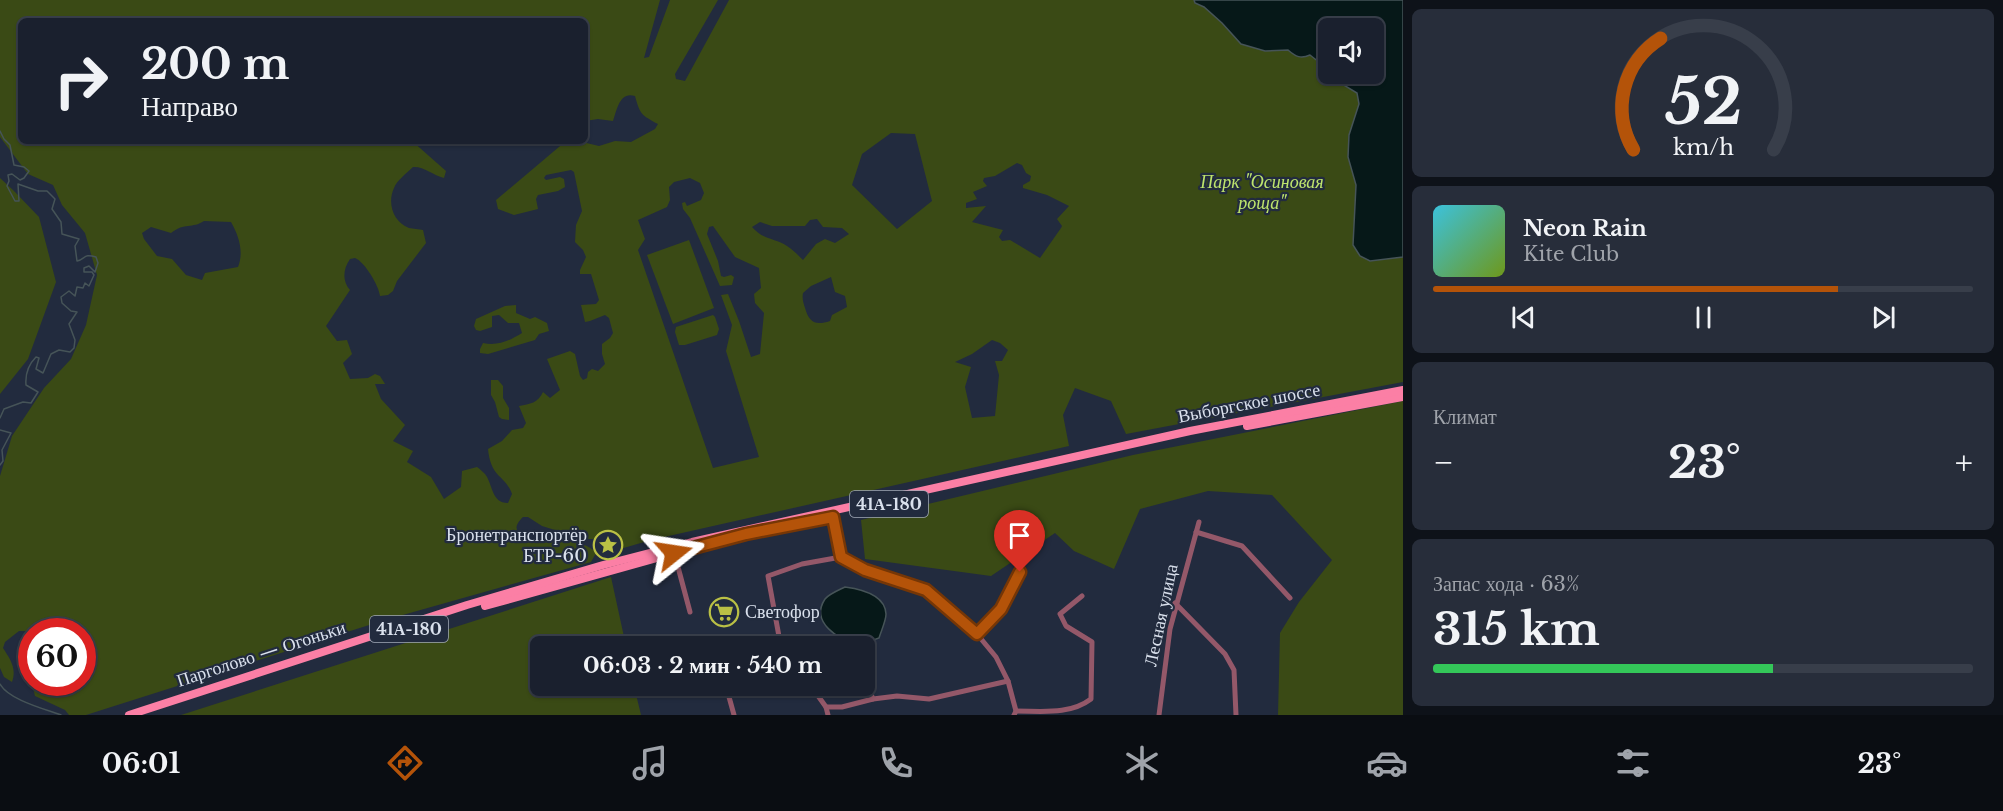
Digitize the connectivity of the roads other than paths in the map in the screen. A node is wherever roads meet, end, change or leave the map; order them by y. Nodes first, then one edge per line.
1 (1403, 390) edge
2 (1403, 397) edge
3 (1103, 453) junction
4 (833, 517) junction
5 (1199, 522) dead end
6 (1196, 532) junction
7 (673, 550) junction
8 (841, 557) junction
9 (1020, 572) dead end
10 (1082, 596) dead end
11 (1290, 598) dead end
12 (1175, 603) junction
13 (690, 612) dead end
14 (977, 634) junction
15 (780, 636) edge
16 (1008, 681) junction
17 (729, 696) edge
18 (818, 696) edge
19 (872, 696) edge
20 (873, 699) junction
21 (826, 707) junction
22 (1015, 713) edge
23 (129, 715) edge
24 (146, 715) edge
25 (734, 715) edge
26 (828, 715) edge
27 (1056, 715) edge
28 (1159, 715) edge
29 (1236, 715) edge

1 - 3 main road, Выборгское шоссе / 41А-180
2 - 3 main road, Выборгское шоссе / 41А-180
3 - 4 main road, Парголово — Огоньки / 41А-180
3 - 7 main road, Парголово — Огоньки / 41А-180
4 - 7 main road, Парголово — Огоньки / 41А-180
4 - 8 street
5 - 6 street, Лесная улица
6 - 11 street
6 - 12 street, Лесная улица
7 - 13 street
7 - 23 main road, Парголово — Огоньки / 41А-180
7 - 24 main road, Парголово — Огоньки / 41А-180
8 - 14 street
8 - 15 street
9 - 14 street
10 - 27 street
12 - 28 street, Лесная улица
12 - 29 street
14 - 16 street
16 - 20 street
16 - 22 street
17 - 25 street
18 - 21 street
19 - 20 street
20 - 21 street
21 - 26 street
22 - 27 street

